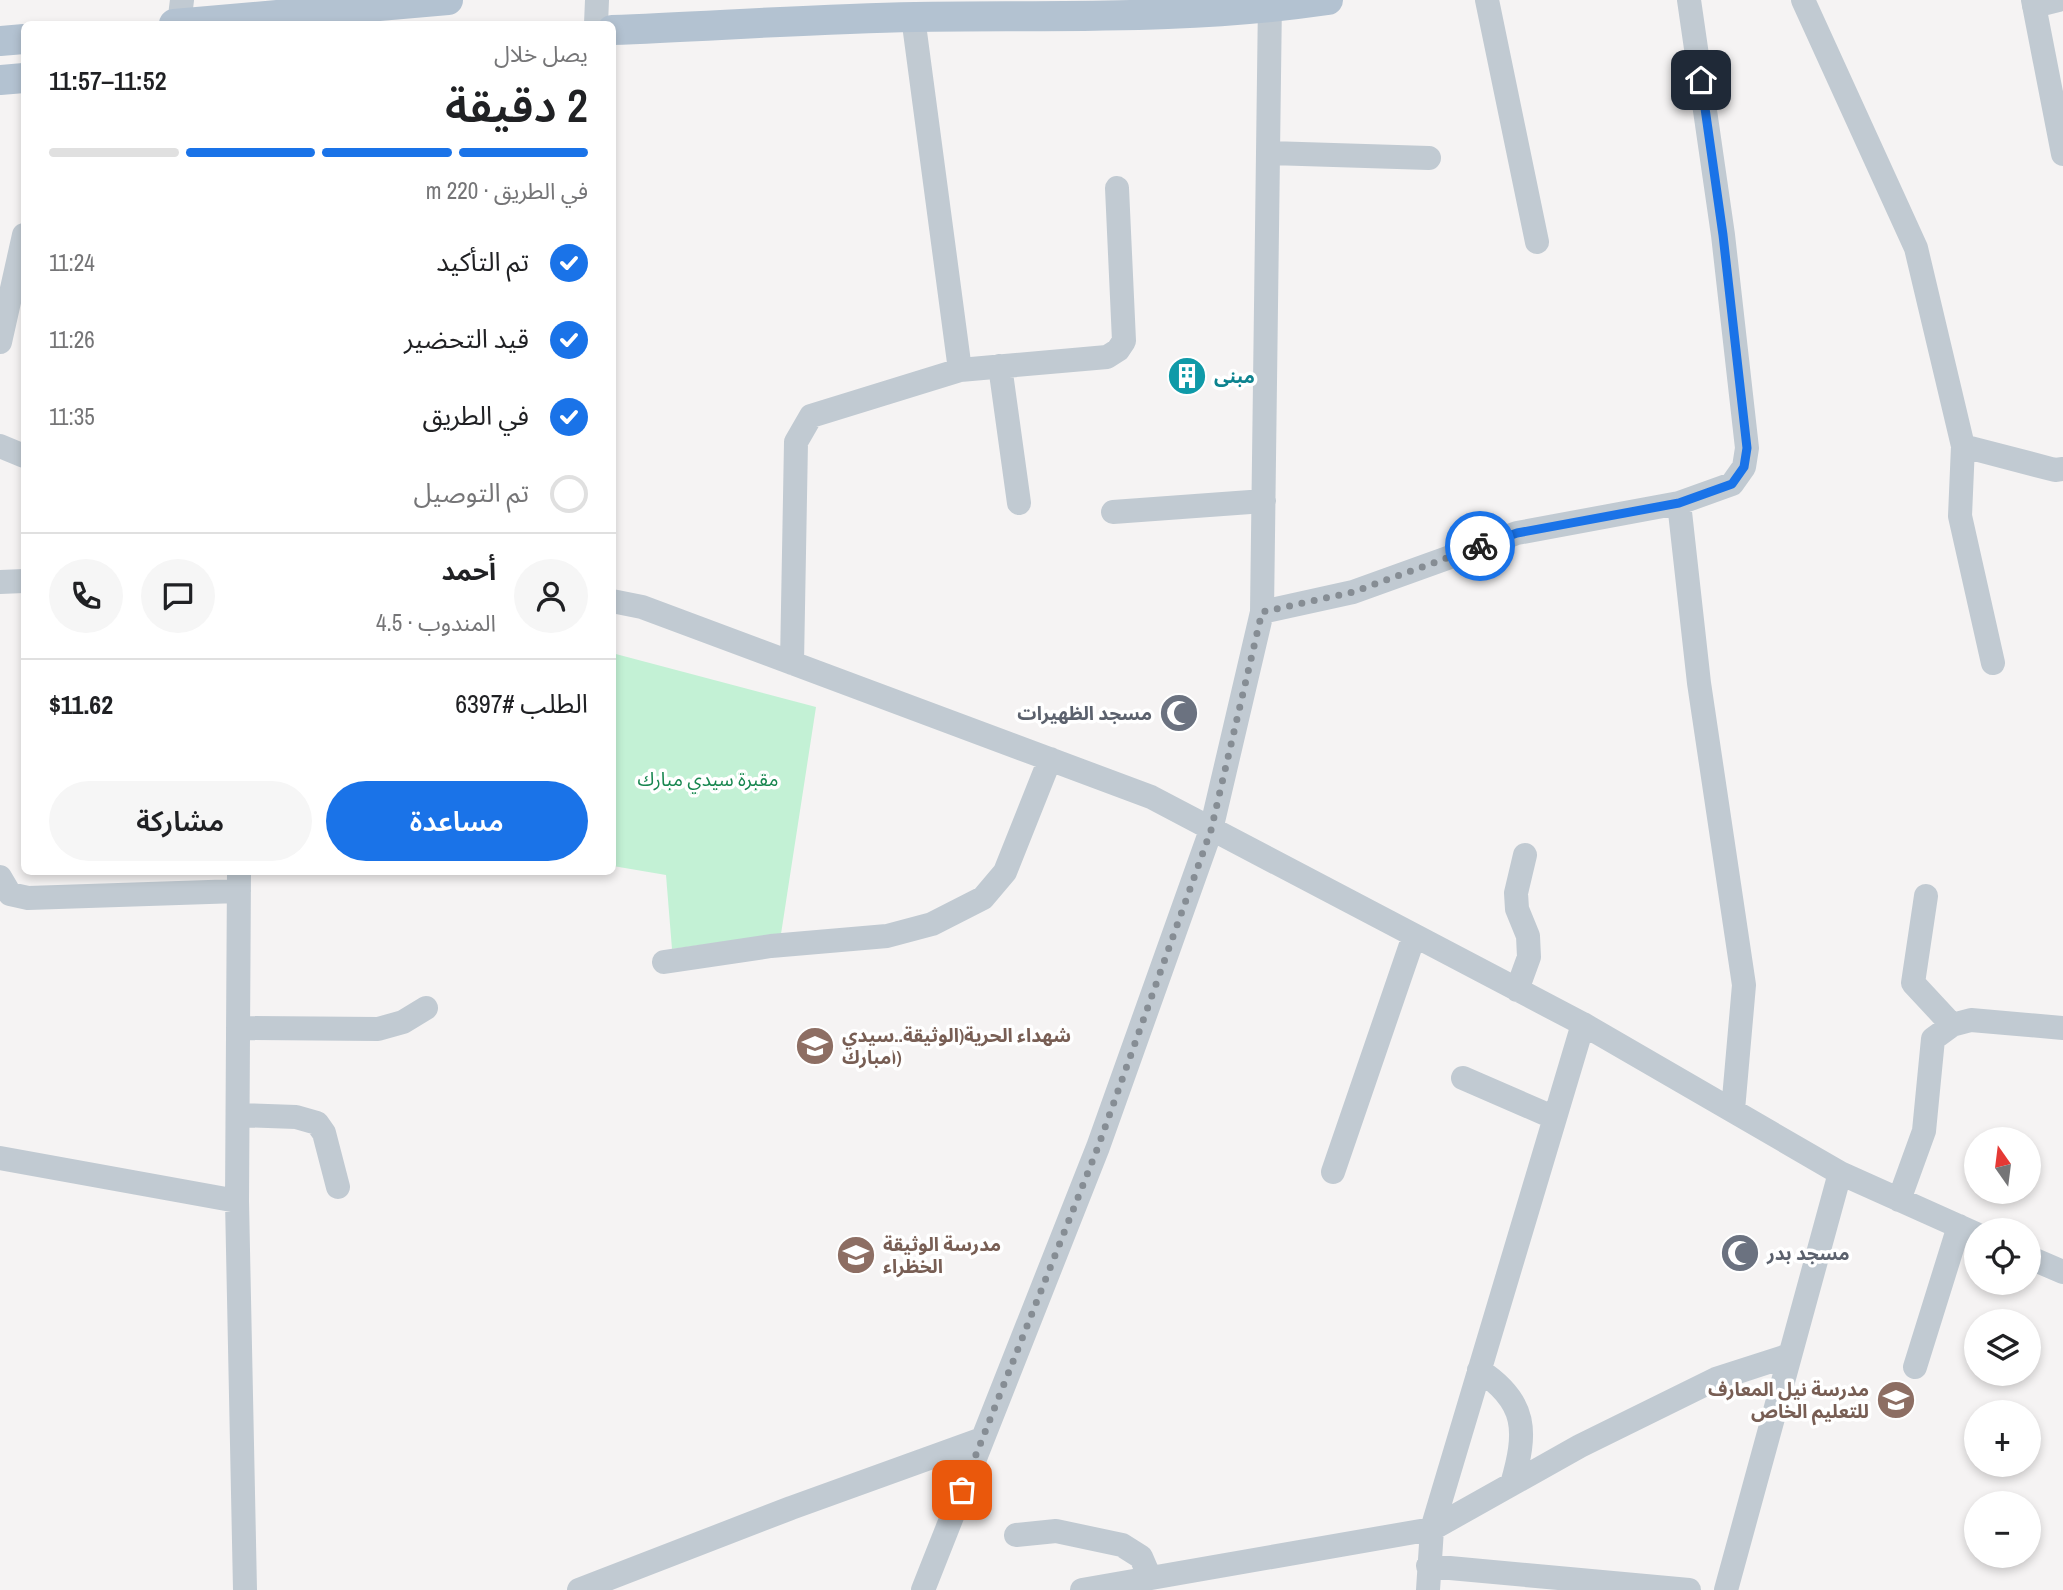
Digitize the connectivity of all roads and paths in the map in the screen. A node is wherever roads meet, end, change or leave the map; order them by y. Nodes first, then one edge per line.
1 (182, 0) edge
2 (448, 0) edge
3 (597, 0) edge
4 (1328, 0) edge
5 (1487, 0) edge
6 (1689, 0) edge
7 (1803, 0) edge
8 (2058, 0) edge
9 (399, 2) edge
10 (2033, 3) edge
11 (1270, 4) edge
12 (233, 9) edge
13 (913, 17) junction
14 (177, 21) edge
15 (187, 21) edge
16 (596, 21) edge
17 (616, 30) edge
18 (21, 39) edge
19 (0, 41) edge
20 (21, 78) edge
21 (0, 80) edge
22 (2059, 108) edge
23 (1268, 153) junction
24 (2063, 154) edge
25 (1429, 158) dead end
26 (1117, 188) dead end
27 (1537, 243) dead end
28 (21, 248) edge
29 (0, 342) edge
30 (1000, 366) junction
31 (960, 370) junction
32 (0, 446) edge
33 (1963, 446) junction
34 (21, 455) edge
35 (2063, 469) edge
36 (1264, 501) junction
37 (1020, 503) dead end
38 (1679, 503) junction
39 (1113, 512) dead end
40 (21, 581) edge
41 (0, 582) edge
42 (616, 602) edge
43 (1262, 612) junction
44 (792, 663) junction
45 (1993, 663) dead end
46 (1050, 759) junction
47 (1211, 830) junction
48 (1525, 855) dead end
49 (0, 877) edge
50 (239, 881) edge
51 (1926, 896) dead end
52 (1414, 936) junction
53 (664, 962) dead end
54 (1517, 990) junction
55 (426, 1008) dead end
56 (1583, 1024) junction
57 (1952, 1025) junction
58 (238, 1028) junction
59 (2063, 1028) edge
60 (1463, 1078) dead end
61 (1733, 1110) junction
62 (238, 1115) junction
63 (1555, 1118) junction
64 (0, 1158) edge
65 (1333, 1172) dead end
66 (1840, 1172) junction
67 (338, 1187) dead end
68 (1899, 1200) junction
69 (237, 1202) junction
70 (1964, 1228) edge
71 (1964, 1240) edge
72 (2041, 1263) edge
73 (2063, 1272) edge
74 (1790, 1355) junction
75 (1915, 1367) dead end
76 (1479, 1370) junction
77 (982, 1439) junction
78 (1512, 1484) junction
79 (1432, 1529) junction
80 (1016, 1535) dead end
81 (1150, 1578) junction
82 (1428, 1578) edge
83 (245, 1590) edge
84 (579, 1590) edge
85 (923, 1590) edge
86 (1082, 1590) edge
87 (1689, 1590) edge
88 (1726, 1590) edge

1 - 14 street
2 - 9 main road
3 - 16 street
4 - 11 main road
5 - 27 street
6 - 38 street
7 - 33 street
8 - 10 street
9 - 12 main road
10 - 22 street
11 - 13 main road
11 - 23 street
12 - 15 main road
13 - 17 main road
13 - 31 street
18 - 19 main road
20 - 21 main road
22 - 24 street
23 - 25 street
23 - 36 street
26 - 30 street
28 - 29 street
30 - 31 street
30 - 37 street
31 - 44 street
32 - 34 street
33 - 35 street
33 - 45 street
36 - 39 street
36 - 43 street
38 - 43 street
38 - 61 street
40 - 41 street
42 - 44 street
43 - 47 street
44 - 46 street
46 - 47 street
46 - 53 street
47 - 52 street
47 - 77 street
48 - 54 street
49 - 50 street
50 - 58 street
51 - 57 street
52 - 54 street
52 - 65 street
54 - 56 street
55 - 58 street
56 - 61 street
56 - 63 street
57 - 59 street
57 - 68 street
58 - 62 street
60 - 63 street
61 - 66 street
62 - 67 street
62 - 69 street
63 - 76 street
64 - 69 street
66 - 68 street
66 - 74 street
68 - 70 street
69 - 83 street
71 - 75 street
72 - 73 street
74 - 78 street
74 - 88 street
76 - 78 street
76 - 79 street
77 - 84 street
77 - 85 street
78 - 79 street
79 - 81 street
79 - 82 street
80 - 81 street
81 - 86 street
82 - 87 street

